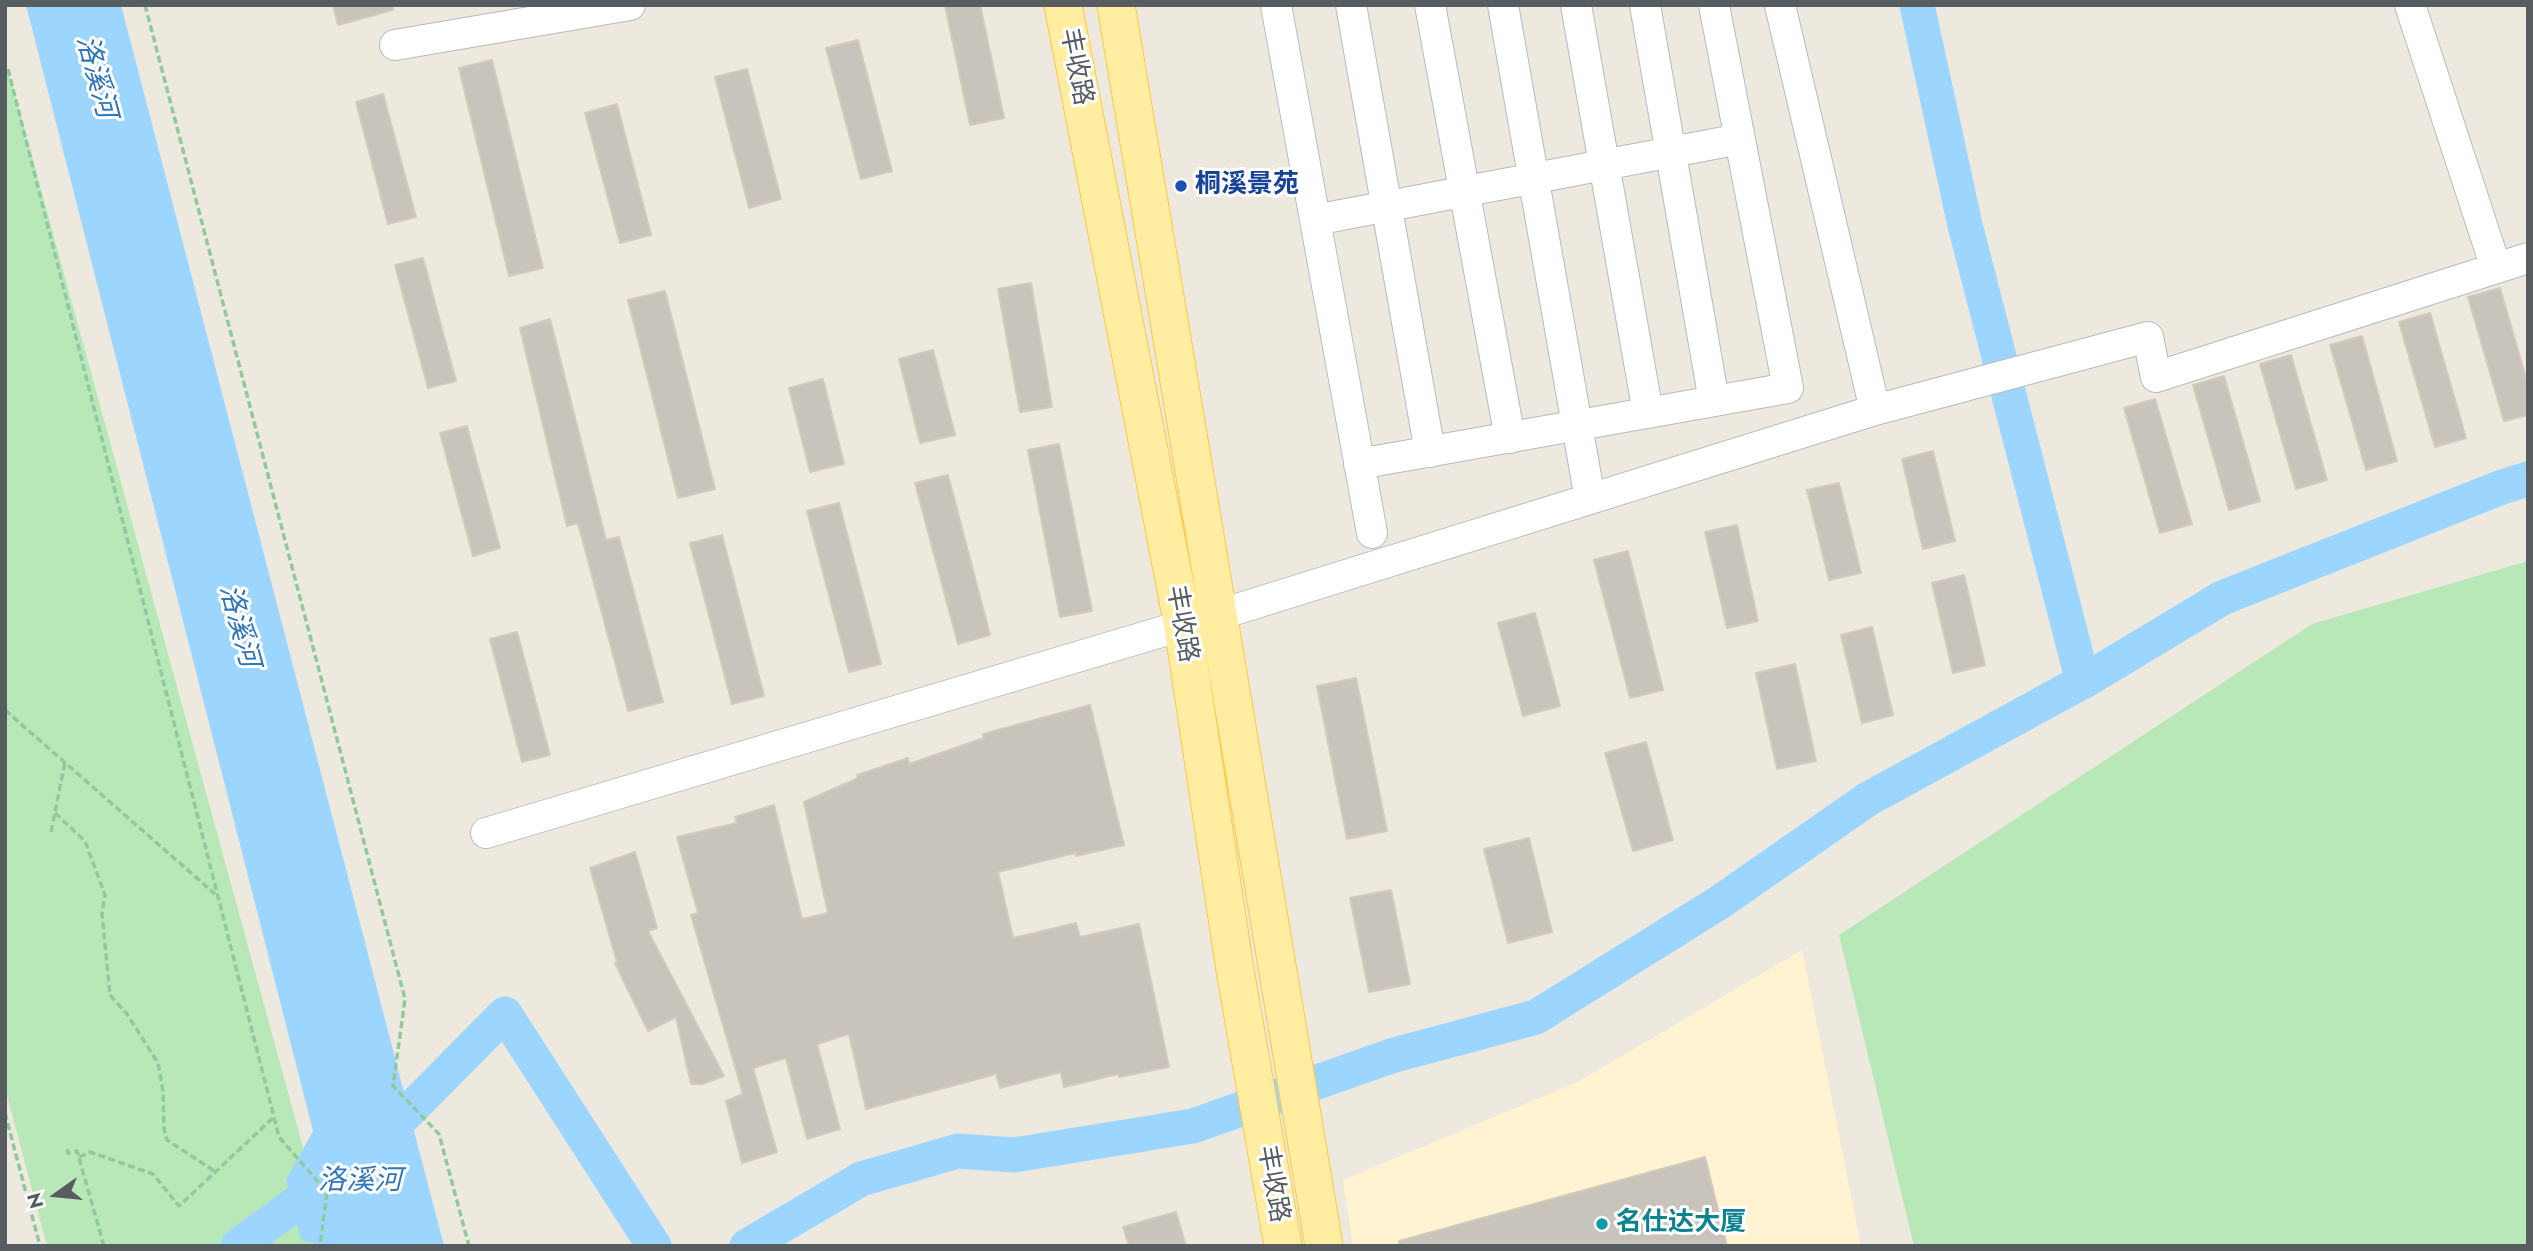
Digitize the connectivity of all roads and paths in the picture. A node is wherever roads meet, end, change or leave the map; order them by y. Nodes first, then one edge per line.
1 (145, 5) edge
2 (630, 5) edge
3 (1063, 5) edge
4 (1116, 5) edge
5 (1276, 5) edge
6 (1351, 5) edge
7 (1430, 5) edge
8 (1503, 5) edge
9 (1576, 5) edge
10 (1645, 5) edge
11 (1714, 5) edge
12 (1780, 5) edge
13 (2410, 5) edge
14 (396, 45) dead end
15 (8, 69) dead end
16 (1740, 139) junction
17 (1671, 152) junction
18 (1604, 165) junction
19 (1534, 178) junction
20 (1464, 191) junction
21 (1386, 206) junction
22 (1315, 220) junction
23 (2528, 258) edge
24 (2496, 268) junction
25 (1714, 401) junction
26 (1875, 410) junction
27 (1648, 413) junction
28 (1577, 426) junction
29 (1510, 438) junction
30 (1430, 452) junction
31 (1359, 464) junction
32 (1590, 499) junction
33 (1372, 533) dead end
34 (1218, 615) junction
35 (1183, 626) junction
36 (5, 710) edge
37 (65, 762) junction
38 (55, 813) dead end
39 (51, 832) dead end
40 (486, 833) dead end
41 (216, 895) junction
42 (5, 1113) edge
43 (274, 1117) junction
44 (67, 1149) dead end
45 (79, 1157) junction
46 (216, 1172) junction
47 (40, 1246) edge
48 (104, 1246) edge
49 (320, 1246) edge
50 (469, 1246) edge
51 (1283, 1246) edge
52 (1324, 1246) edge

1 - 50 path
2 - 14 street
3 - 35 main road, 丰收路
4 - 34 main road, 丰收路
5 - 22 street
6 - 21 street
7 - 20 street
8 - 19 street
9 - 18 street
10 - 17 street
11 - 16 street
12 - 26 street
13 - 24 street
15 - 41 path
16 - 17 street
16 - 25 street
17 - 18 street
17 - 25 street
18 - 19 street
18 - 27 street
19 - 20 street
19 - 28 street
20 - 21 street
20 - 29 street
21 - 22 street
21 - 30 street
22 - 31 street
23 - 24 street
24 - 26 street
25 - 27 street
26 - 32 street
27 - 28 street
28 - 29 street
28 - 32 street
29 - 30 street
30 - 31 street
31 - 33 street
32 - 34 street
34 - 35 street
34 - 52 main road, 丰收路
35 - 40 street
35 - 51 main road, 丰收路
36 - 37 path
37 - 39 path
37 - 41 path
38 - 46 path
41 - 43 path
42 - 47 path
43 - 46 path
43 - 49 path
44 - 45 path
45 - 46 path
45 - 48 path

